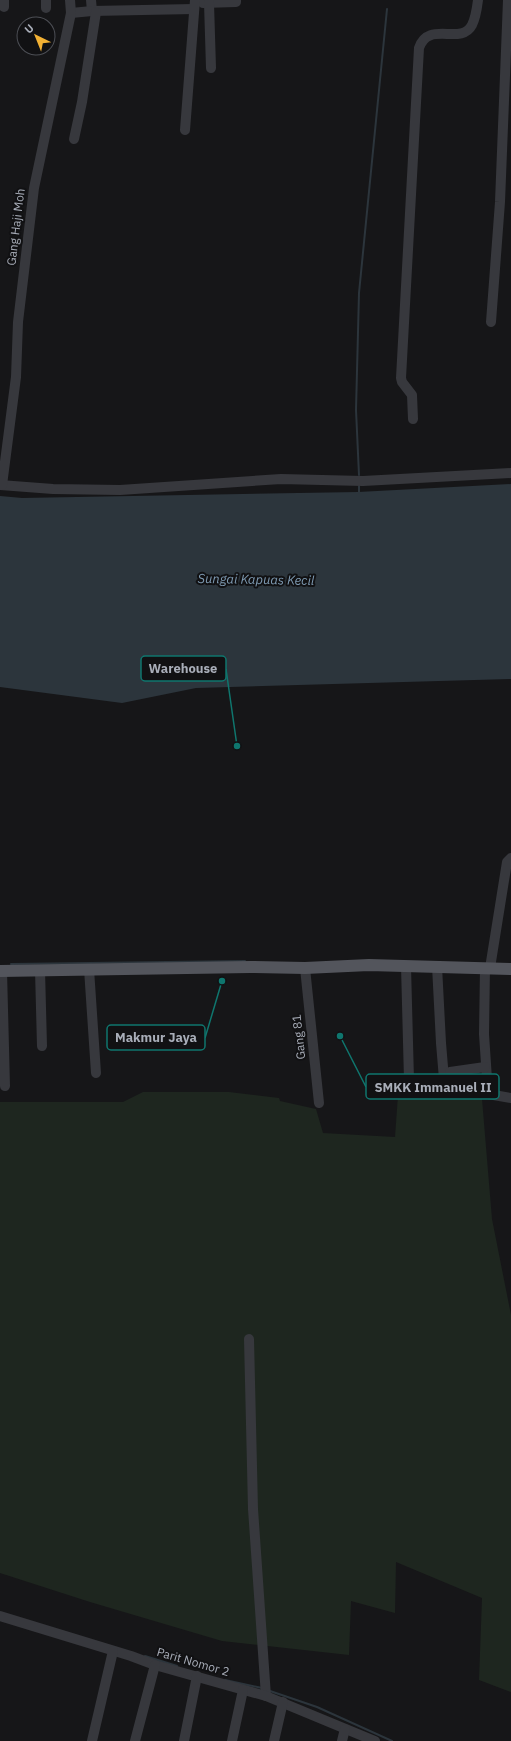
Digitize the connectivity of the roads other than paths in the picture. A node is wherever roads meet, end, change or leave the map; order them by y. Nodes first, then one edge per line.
1 (70, 0) edge
2 (92, 0) edge
3 (478, 0) edge
4 (508, 0) edge
5 (236, 1) edge
6 (209, 3) junction
7 (194, 4) edge
8 (154, 5) edge
9 (94, 12) junction
10 (71, 13) junction
11 (211, 68) dead end
12 (184, 130) dead end
13 (74, 139) dead end
14 (491, 322) dead end
15 (413, 419) dead end
16 (511, 473) edge
17 (1, 485) edge
18 (511, 858) edge
19 (406, 966) junction
20 (437, 966) junction
21 (305, 968) junction
22 (487, 968) junction
23 (511, 969) edge
24 (40, 970) junction
25 (89, 970) junction
26 (1, 971) edge
27 (42, 1046) dead end
28 (485, 1067) junction
29 (96, 1073) dead end
30 (409, 1080) dead end
31 (5, 1086) dead end
32 (511, 1098) edge
33 (319, 1103) dead end
34 (249, 1339) dead end
35 (0, 1616) edge
36 (112, 1651) junction
37 (155, 1665) junction
38 (197, 1676) junction
39 (243, 1690) junction
40 (266, 1696) junction
41 (283, 1702) junction
42 (345, 1729) junction
43 (92, 1741) edge
44 (136, 1741) edge
45 (184, 1741) edge
46 (232, 1741) edge
47 (274, 1741) edge
48 (342, 1741) edge
49 (375, 1741) edge

1 - 10 street, Gang Haji Moh
2 - 9 street
3 - 15 street
4 - 14 street
5 - 6 street
6 - 7 street
6 - 11 street
7 - 8 street
7 - 12 street
8 - 9 street
9 - 10 street
9 - 13 street
10 - 17 street, Gang Haji Moh
16 - 17 street
18 - 22 street
19 - 20 main road
19 - 21 main road
19 - 30 street
20 - 22 main road
20 - 28 street
21 - 25 main road
21 - 33 street, Gang 81
22 - 23 main road
22 - 28 street
24 - 25 main road
24 - 26 main road
24 - 27 street
25 - 29 street
26 - 31 street
28 - 32 street
34 - 40 street
35 - 36 street, Parit Nomor 2
36 - 37 street, Parit Nomor 2
36 - 43 street
37 - 38 street, Parit Nomor 2
37 - 44 street
38 - 39 street, Parit Nomor 2
38 - 45 street
39 - 40 street, Parit Nomor 2
39 - 46 street
40 - 41 street, Parit Nomor 2
41 - 42 street, Parit Nomor 2
41 - 47 street
42 - 48 street
42 - 49 street, Parit Nomor 2

